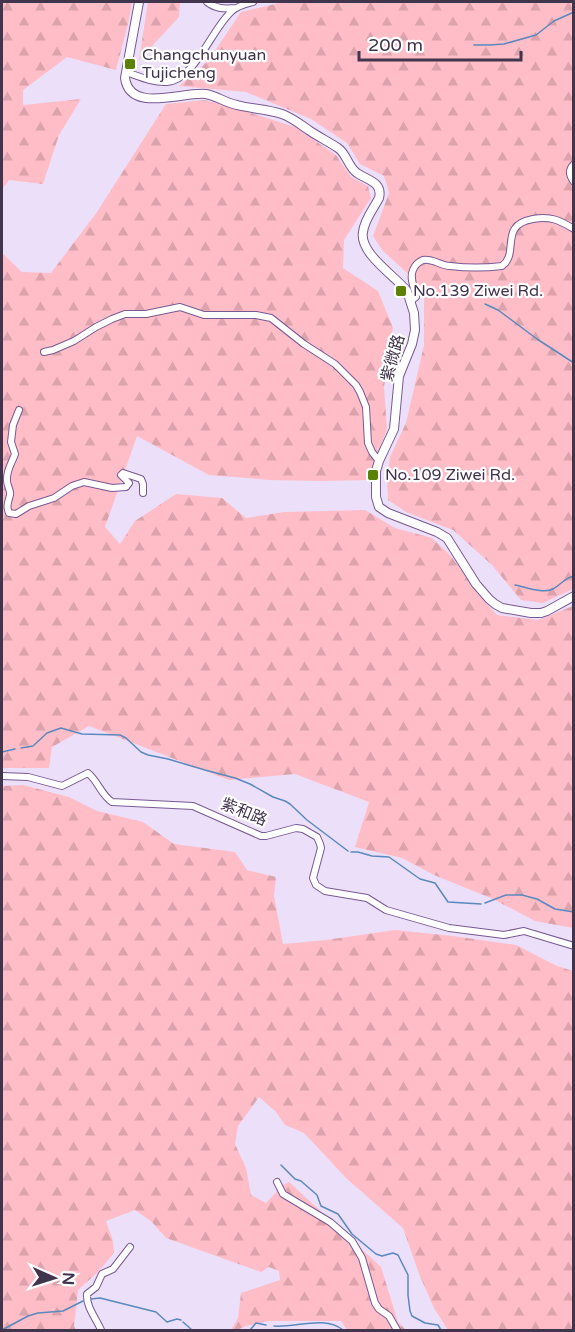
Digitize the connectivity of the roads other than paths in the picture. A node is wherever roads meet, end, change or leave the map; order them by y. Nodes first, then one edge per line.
1 (139, 2) edge
2 (207, 2) edge
3 (253, 2) edge
4 (236, 8) junction
5 (126, 72) junction
6 (573, 164) edge
7 (573, 182) edge
8 (573, 229) edge
9 (411, 301) junction
10 (44, 352) dead end
11 (19, 410) dead end
12 (379, 461) junction
13 (143, 494) dead end
14 (573, 596) edge
15 (2, 776) edge
16 (573, 946) edge
17 (277, 1182) dead end
18 (130, 1247) dead end
19 (101, 1330) edge
20 (397, 1330) edge

1 - 5 street
2 - 4 street
3 - 4 street
4 - 5 street
5 - 9 street
6 - 7 street
8 - 9 street
9 - 12 street, 紫微路
10 - 12 street
11 - 13 street
12 - 14 street, 紫微路
15 - 16 street, 紫和路
17 - 20 street
18 - 19 street

